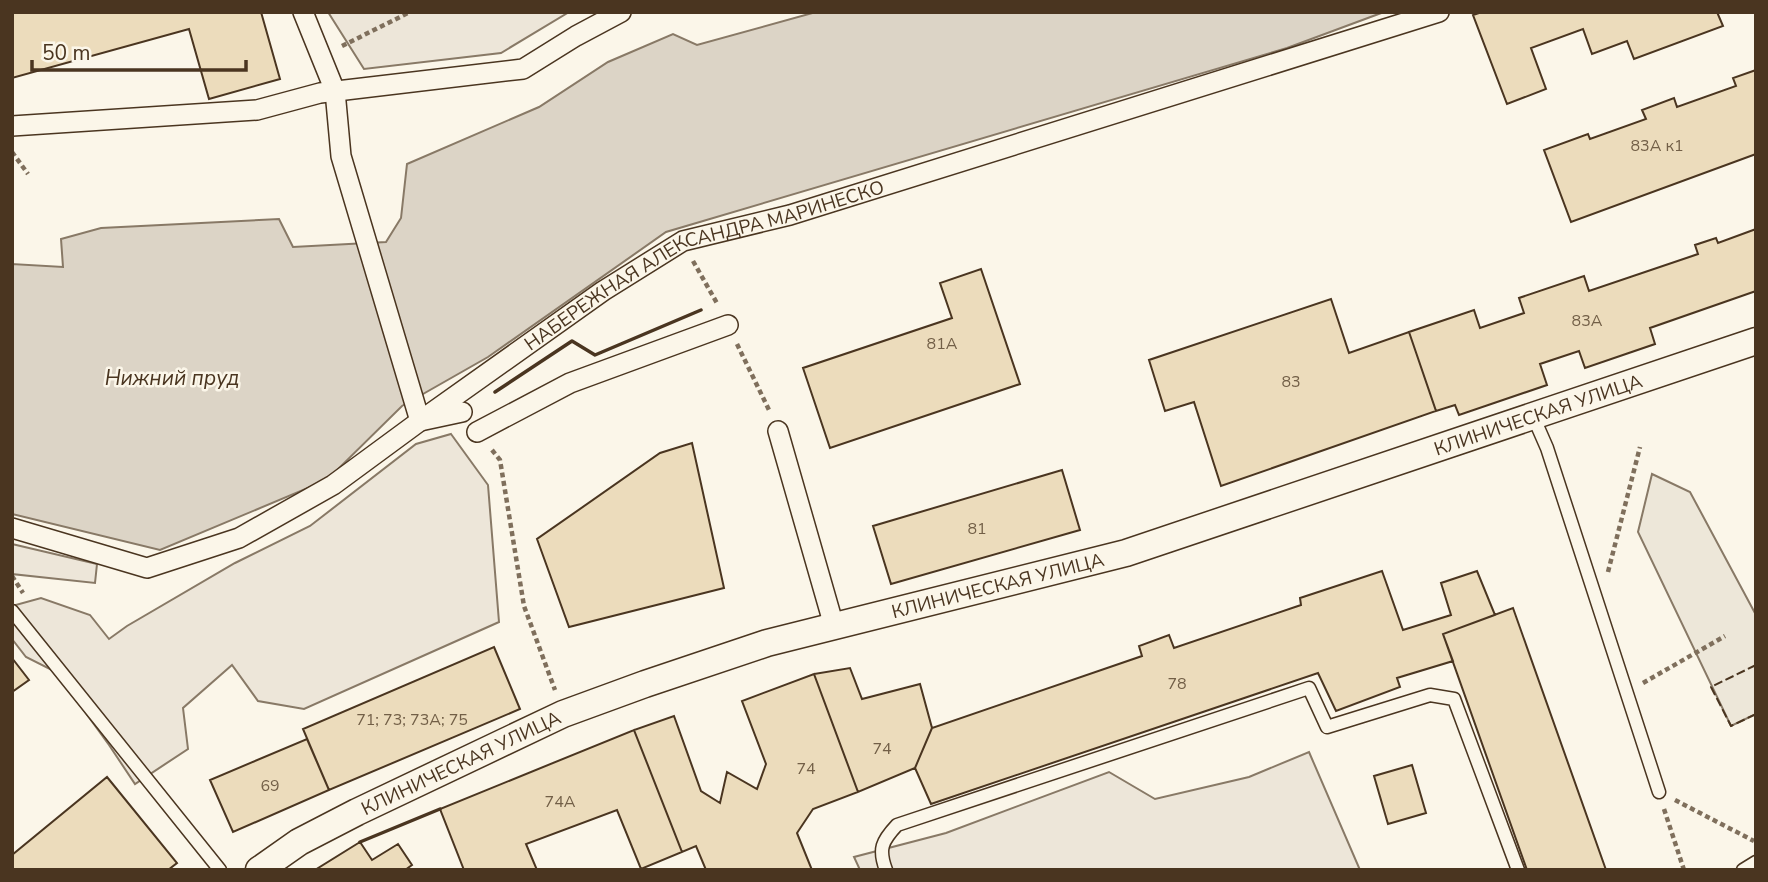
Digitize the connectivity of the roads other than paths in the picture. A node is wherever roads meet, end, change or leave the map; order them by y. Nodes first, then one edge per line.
1 (303, 12) edge
2 (621, 12) edge
3 (1440, 12) edge
4 (335, 91) junction
5 (12, 126) edge
6 (728, 326) dead end
7 (1756, 341) edge
8 (462, 412) dead end
9 (1533, 416) junction
10 (420, 421) junction
11 (778, 430) dead end
12 (477, 432) dead end
13 (12, 528) edge
14 (12, 611) edge
15 (834, 626) junction
16 (1659, 792) road end
17 (1756, 862) edge
18 (220, 870) edge
19 (259, 870) edge
20 (886, 870) edge
21 (1518, 870) edge
22 (1743, 870) edge

1 - 4 street
2 - 4 street
3 - 10 street, НАБЕРЕЖНАЯ АЛЕКСАНДРА МАРИНЕСКО
4 - 5 street
4 - 10 street
6 - 12 street
7 - 9 street, КЛИНИЧЕСКАЯ УЛИЦА
8 - 10 street
9 - 15 street, КЛИНИЧЕСКАЯ УЛИЦА
9 - 16 lane
10 - 13 street, НАБЕРЕЖНАЯ АЛЕКСАНДРА МАРИНЕСКО
11 - 15 street
14 - 18 lane
15 - 19 street, КЛИНИЧЕСКАЯ УЛИЦА
17 - 22 lane
20 - 21 lane

